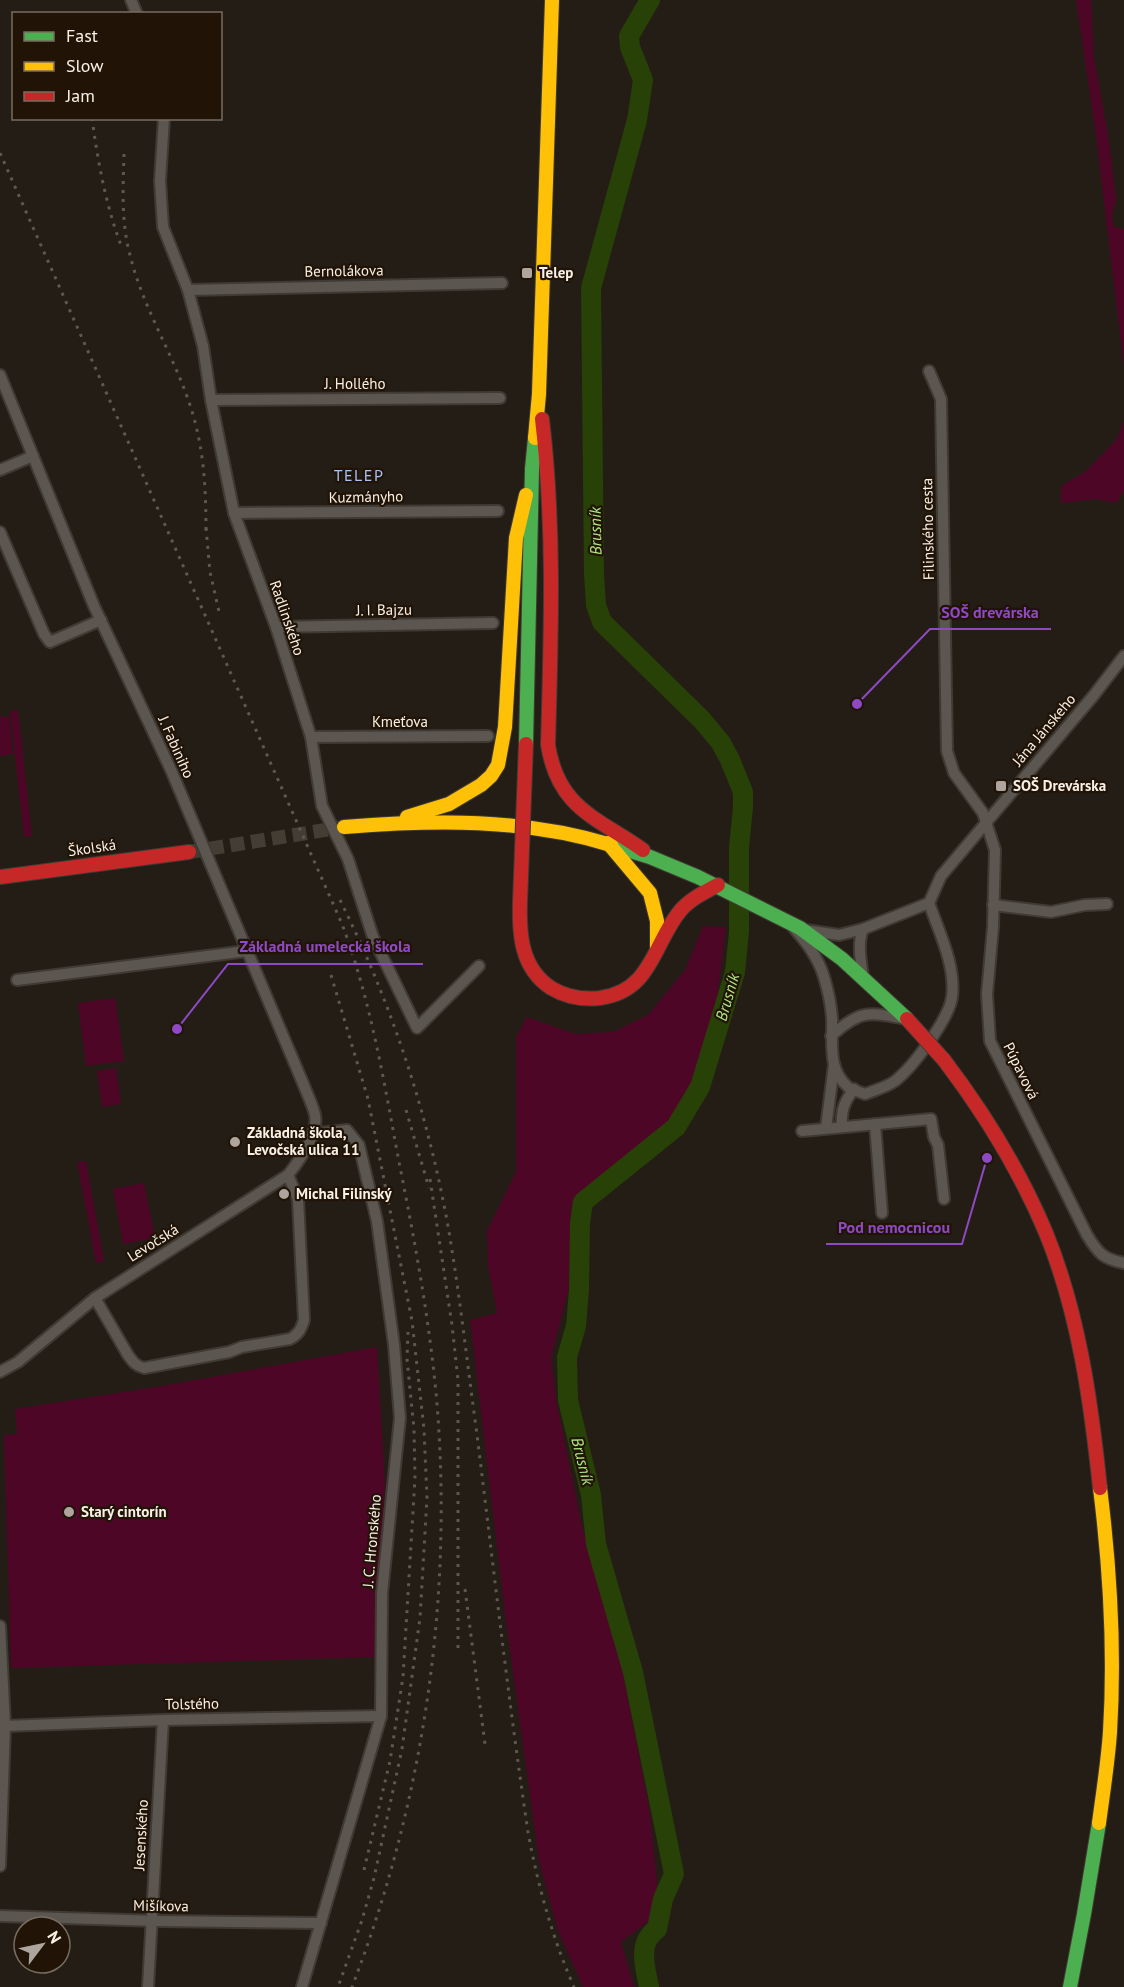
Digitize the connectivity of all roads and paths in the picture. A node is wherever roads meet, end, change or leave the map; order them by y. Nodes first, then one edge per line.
1 (552, 0) edge
2 (164, 120) edge
3 (502, 283) dead end
4 (188, 290) junction
5 (929, 371) dead end
6 (0, 375) edge
7 (539, 394) junction
8 (500, 398) dead end
9 (211, 400) junction
10 (33, 456) junction
11 (532, 469) junction
12 (0, 470) edge
13 (498, 511) dead end
14 (234, 513) junction
15 (0, 532) edge
16 (101, 620) junction
17 (493, 623) dead end
18 (276, 627) junction
19 (1124, 656) edge
20 (488, 736) dead end
21 (311, 737) junction
22 (390, 822) junction
23 (986, 823) junction
24 (345, 827) tunnel mouth
25 (608, 843) junction
26 (189, 852) tunnel mouth
27 (652, 857) junction
28 (0, 877) edge
29 (720, 886) junction
30 (929, 903) junction
31 (1107, 904) dead end
32 (993, 905) junction
33 (788, 922) junction
34 (801, 929) junction
35 (863, 929) junction
36 (247, 951) junction
37 (657, 951) junction
38 (479, 966) dead end
39 (863, 977) junction
40 (17, 980) dead end
41 (907, 1020) junction
42 (831, 1036) junction
43 (834, 1065) junction
44 (854, 1089) junction
45 (875, 1124) junction
46 (842, 1127) junction
47 (826, 1128) junction
48 (802, 1131) dead end
49 (312, 1134) junction
50 (288, 1175) junction
51 (944, 1199) dead end
52 (882, 1213) dead end
53 (1124, 1263) edge
54 (95, 1298) junction
55 (0, 1372) edge
56 (0, 1626) edge
57 (381, 1716) junction
58 (163, 1720) junction
59 (5, 1726) junction
60 (0, 1849) edge
61 (0, 1866) edge
62 (0, 1916) edge
63 (152, 1921) junction
64 (321, 1923) junction
65 (148, 1987) edge
66 (302, 1987) edge
67 (1070, 1987) edge

1 - 7 main road
2 - 4 street, Radlinského
3 - 4 street, Bernolákova
4 - 9 street, Radlinského
5 - 23 street, Filinského cesta
6 - 10 street, J. Fabiniho
7 - 11 main road
7 - 27 main road
8 - 9 street, J. Hollého
9 - 14 street, Radlinského
10 - 12 street
10 - 16 street, J. Fabiniho
11 - 22 main road
11 - 37 main road, bridge
13 - 14 street, Kuzmányho
14 - 18 street, Radlinského
15 - 16 street
16 - 36 street, J. Fabiniho
17 - 18 street, J. I. Bajzu
18 - 21 street, Radlinského
19 - 23 street, Jána Jánskeho
20 - 21 street, Kmeťova
21 - 38 street, Radlinského
22 - 24 main road
22 - 25 main road
23 - 30 street, Jána Jánskeho
23 - 32 street, Púpavová
25 - 27 main road
25 - 37 main road
26 - 28 main road, Školská
27 - 29 main road
29 - 33 main road
29 - 37 main road
30 - 35 street
30 - 44 street
31 - 32 street
32 - 53 street, Púpavová
33 - 34 main road
33 - 42 street
34 - 35 street
34 - 39 main road
35 - 39 street
36 - 40 street
36 - 49 street, J. Fabiniho
39 - 41 main road
41 - 42 street
41 - 67 main road, bridge
42 - 43 street
43 - 44 street
43 - 47 street
44 - 46 street
45 - 46 street
45 - 51 street
45 - 52 street
46 - 47 street
47 - 48 street
49 - 50 street, Levočská
49 - 57 street, J. C. Hronského
50 - 54 street, Levočská
50 - 54 street
54 - 55 street, Levočská
56 - 59 street
57 - 58 street, Tolstého
57 - 64 street, J. C. Hronského
58 - 59 street, Tolstého
58 - 63 street, Jesenského
59 - 60 street
60 - 61 street
62 - 63 street, Mišíkova
63 - 64 street, Mišíkova
63 - 65 street, Jesenského
64 - 66 street, J. C. Hronského

